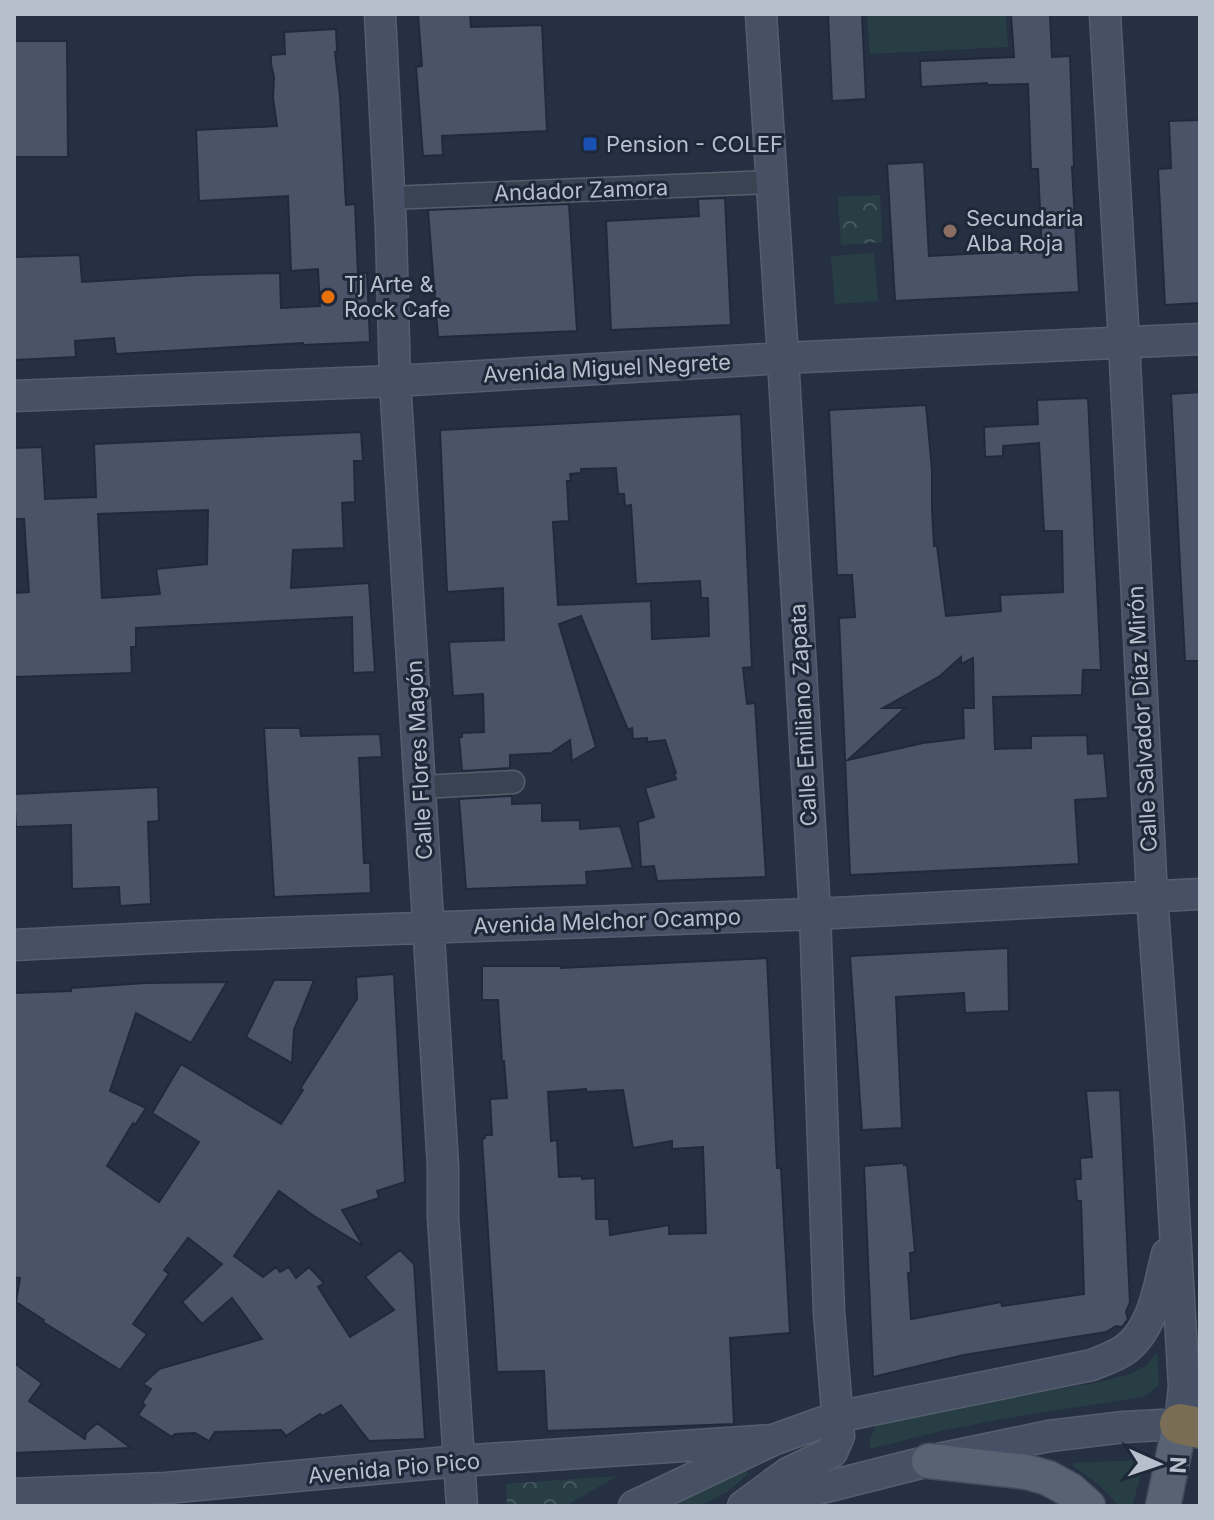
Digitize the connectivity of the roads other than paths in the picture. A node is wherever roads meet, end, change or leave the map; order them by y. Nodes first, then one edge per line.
1 (380, 14) edge
2 (761, 14) edge
3 (1105, 14) edge
4 (772, 182) junction
5 (389, 198) junction
6 (1200, 339) edge
7 (1124, 342) junction
8 (783, 358) junction
9 (395, 381) junction
10 (14, 396) edge
11 (513, 782) dead end
12 (421, 787) junction
13 (1200, 894) edge
14 (1152, 896) junction
15 (815, 914) junction
16 (428, 928) junction
17 (14, 945) edge
18 (1174, 1229) junction
19 (1200, 1272) edge
20 (837, 1417) junction
21 (1193, 1422) edge
22 (773, 1440) junction
23 (459, 1461) junction
24 (929, 1461) junction
25 (14, 1494) edge
26 (462, 1506) edge
27 (634, 1506) edge
28 (743, 1506) edge
29 (765, 1506) edge
30 (1088, 1506) edge
31 (1163, 1506) edge

1 - 5 street, Calle Flores Magón
2 - 4 street, Calle Emiliano Zapata
3 - 7 street, Calle Salvador Díaz Mirón
4 - 5 street, Andador Zamora
4 - 8 street, Calle Emiliano Zapata
5 - 9 street, Calle Flores Magón
6 - 7 street, Avenida Miguel Negrete
7 - 8 street, Avenida Miguel Negrete
7 - 14 street, Calle Salvador Díaz Mirón
8 - 9 street, Avenida Miguel Negrete
8 - 15 street, Calle Emiliano Zapata
9 - 10 street, Avenida Miguel Negrete
9 - 12 street, Calle Flores Magón
11 - 12 street
12 - 16 street, Calle Flores Magón
13 - 14 street, Avenida Melchor Ocampo
14 - 15 street, Avenida Melchor Ocampo
14 - 18 street, Calle Salvador Díaz Mirón
15 - 16 street, Avenida Melchor Ocampo
15 - 20 street, Calle Emiliano Zapata
16 - 17 street, Avenida Melchor Ocampo
16 - 23 street, Calle Flores Magón
18 - 19 street
18 - 20 street
18 - 21 street, Calle Salvador Díaz Mirón
20 - 22 street
20 - 28 street, Calle Emiliano Zapata
21 - 24 street
21 - 31 main road
22 - 23 street, Avenida Pio Pico
22 - 27 street
23 - 25 street, Avenida Pio Pico
23 - 26 street, Calle Flores Magón
24 - 29 street
24 - 30 main road

